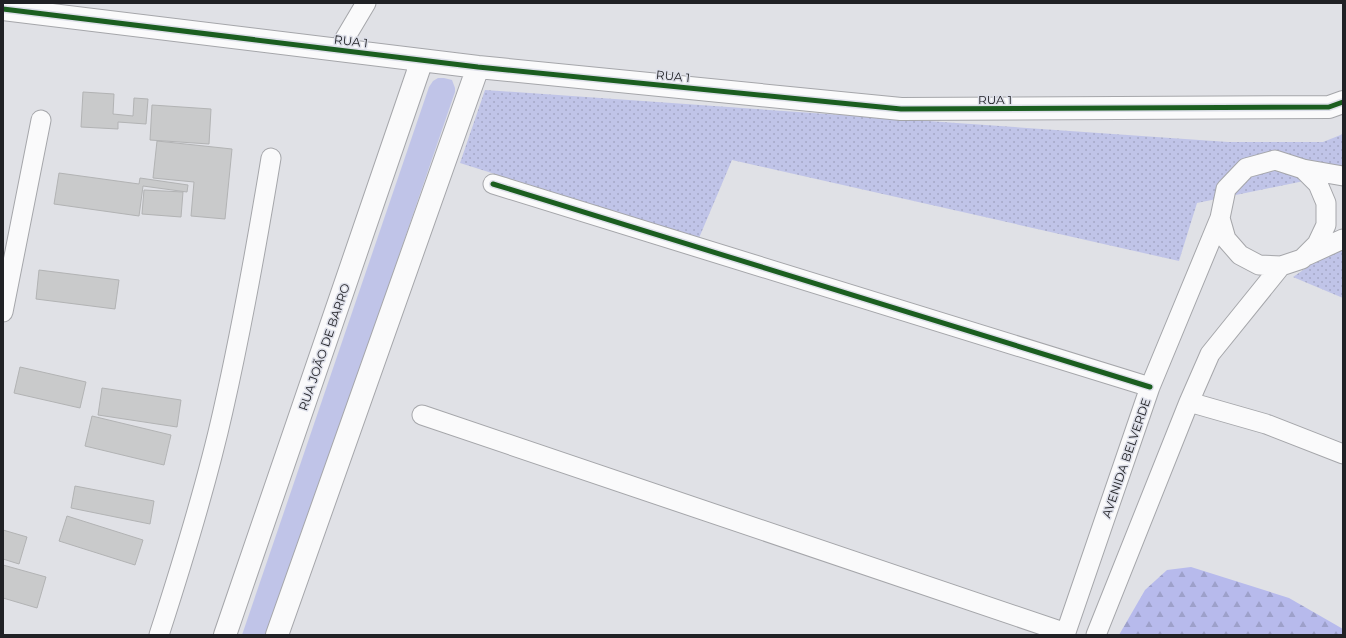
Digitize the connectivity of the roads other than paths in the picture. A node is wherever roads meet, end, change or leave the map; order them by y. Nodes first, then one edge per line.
1 (366, 3) edge
2 (3, 9) edge
3 (338, 50) junction
4 (422, 60) junction
5 (478, 67) junction
6 (1343, 102) edge
7 (41, 120) dead end
8 (271, 158) dead end
9 (1303, 169) junction
10 (1343, 176) edge
11 (493, 184) dead end
12 (1220, 218) junction
13 (1343, 239) edge
14 (1302, 258) junction
15 (1281, 266) junction
16 (3, 312) edge
17 (1150, 387) junction
18 (1189, 402) junction
19 (422, 415) dead end
20 (1343, 454) edge
21 (1065, 634) edge
22 (159, 635) edge
23 (225, 635) edge
24 (277, 635) edge
25 (1096, 635) edge

1 - 3 street
2 - 3 street, RUA 1
3 - 4 street, RUA 1
4 - 5 street, RUA 1
4 - 23 street, RUA JOÃO DE BARRO
5 - 6 street, RUA 1
5 - 24 street
7 - 16 street
8 - 22 street
9 - 10 street
9 - 12 street
9 - 14 street
11 - 17 street
12 - 15 street
12 - 17 street, AVENIDA BELVERDE
13 - 14 street
14 - 15 street
15 - 18 street
17 - 21 street, AVENIDA BELVERDE
18 - 20 street
18 - 25 street
19 - 21 street

